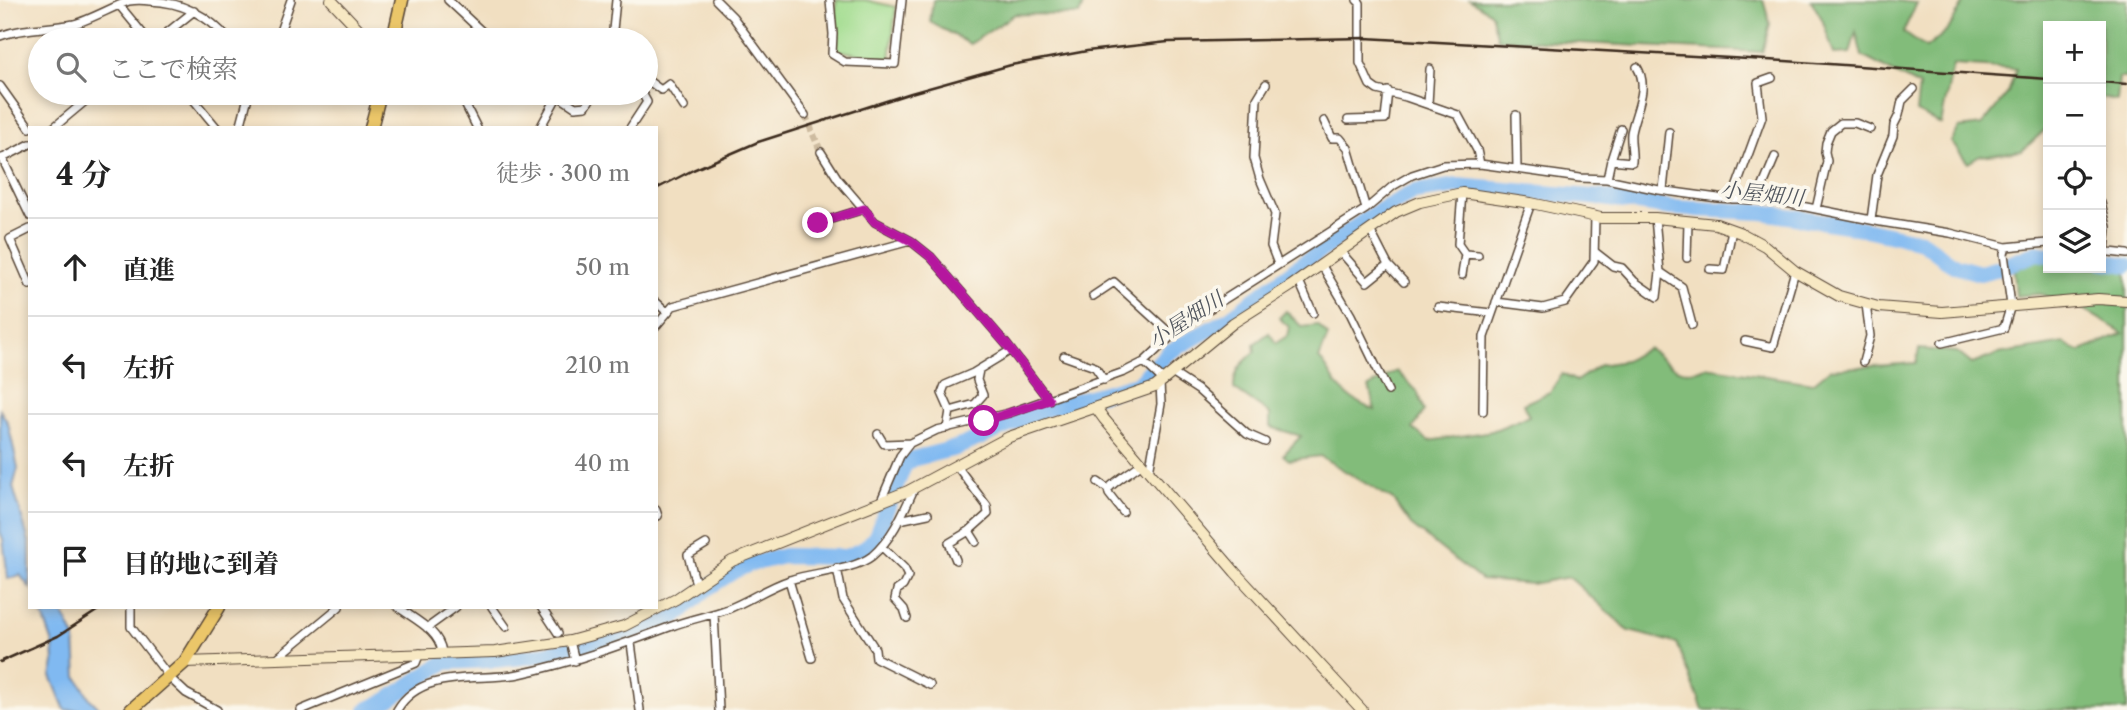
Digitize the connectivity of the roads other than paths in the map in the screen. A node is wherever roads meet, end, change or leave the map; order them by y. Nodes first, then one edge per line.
1 (130, 0) edge
2 (291, 0) edge
3 (331, 0) edge
4 (402, 0) edge
5 (448, 0) edge
6 (616, 0) edge
7 (716, 0) edge
8 (830, 0) edge
9 (902, 0) edge
10 (1357, 0) edge
11 (120, 6) junction
12 (194, 10) junction
13 (30, 28) edge
14 (138, 28) edge
15 (172, 28) edge
16 (217, 28) edge
17 (281, 28) edge
18 (358, 28) edge
19 (396, 28) edge
20 (478, 28) edge
21 (613, 28) edge
22 (28, 29) edge
23 (0, 36) edge
24 (1637, 67) dead end
25 (1430, 69) dead end
26 (1772, 78) dead end
27 (1266, 85) dead end
28 (0, 86) edge
29 (658, 88) edge
30 (1914, 89) dead end
31 (1388, 91) junction
32 (1428, 104) junction
33 (81, 105) edge
34 (196, 105) edge
35 (246, 105) edge
36 (377, 105) edge
37 (466, 105) edge
38 (551, 105) edge
39 (645, 105) edge
40 (684, 107) dead end
41 (805, 115) tunnel mouth
42 (1516, 115) dead end
43 (1348, 120) dead end
44 (1324, 121) dead end
45 (29, 126) edge
46 (55, 126) edge
47 (211, 126) edge
48 (241, 126) edge
49 (372, 126) edge
50 (476, 126) edge
51 (541, 126) edge
52 (631, 126) edge
53 (1621, 129) dead end
54 (1870, 129) dead end
55 (1669, 132) dead end
56 (28, 145) edge
57 (821, 152) tunnel mouth
58 (1775, 157) dead end
59 (1, 159) edge
60 (1611, 160) junction
61 (1479, 164) junction
62 (1517, 169) junction
63 (1607, 179) junction
64 (1663, 190) junction
65 (1462, 193) junction
66 (1732, 199) junction
67 (1757, 200) junction
68 (1531, 203) junction
69 (864, 209) junction
70 (1366, 209) junction
71 (1816, 209) junction
72 (28, 212) edge
73 (1595, 216) junction
74 (1655, 218) junction
75 (1871, 220) junction
76 (1688, 221) junction
77 (818, 223) dead end
78 (28, 230) edge
79 (1370, 230) junction
80 (1732, 230) junction
81 (911, 241) junction
82 (2043, 244) edge
83 (2005, 250) junction
84 (1340, 251) junction
85 (2106, 251) edge
86 (1595, 252) junction
87 (1465, 254) junction
88 (2127, 254) edge
89 (1478, 255) dead end
90 (1687, 258) dead end
91 (1278, 264) junction
92 (1321, 264) junction
93 (1388, 265) junction
94 (1710, 270) dead end
95 (1795, 271) junction
96 (1660, 272) junction
97 (1462, 275) dead end
98 (28, 280) edge
99 (1299, 281) junction
100 (1404, 282) dead end
101 (1093, 296) dead end
102 (2127, 301) edge
103 (1496, 302) junction
104 (658, 304) edge
105 (1866, 304) junction
106 (2011, 305) junction
107 (1438, 307) dead end
108 (667, 312) junction
109 (1313, 313) dead end
110 (1491, 313) junction
111 (658, 323) edge
112 (1692, 325) dead end
113 (1172, 335) junction
114 (1745, 341) dead end
115 (1942, 343) dead end
116 (1011, 350) junction
117 (1064, 356) dead end
118 (1863, 362) dead end
119 (1146, 364) junction
120 (979, 370) junction
121 (1164, 378) junction
122 (1104, 380) junction
123 (1388, 391) dead end
124 (1049, 400) junction
125 (1096, 408) junction
126 (950, 411) junction
127 (1483, 411) dead end
128 (947, 428) junction
129 (878, 434) dead end
130 (1265, 442) dead end
131 (910, 443) junction
132 (1142, 463) junction
133 (956, 465) junction
134 (1149, 472) junction
135 (1098, 482) dead end
136 (1108, 489) junction
137 (911, 490) junction
138 (883, 502) junction
139 (1123, 512) dead end
140 (928, 514) dead end
141 (899, 520) junction
142 (969, 531) junction
143 (976, 542) dead end
144 (706, 544) dead end
145 (882, 547) junction
146 (956, 560) dead end
147 (837, 568) junction
148 (789, 580) junction
149 (696, 584) junction
150 (658, 605) edge
151 (131, 609) edge
152 (218, 609) edge
153 (337, 609) edge
154 (401, 609) edge
155 (453, 609) edge
156 (493, 609) edge
157 (542, 609) edge
158 (646, 611) edge
159 (714, 614) junction
160 (906, 618) dead end
161 (506, 627) dead end
162 (427, 628) junction
163 (558, 633) dead end
164 (570, 643) junction
165 (631, 643) junction
166 (442, 652) junction
167 (419, 653) junction
168 (277, 658) junction
169 (812, 658) dead end
170 (574, 659) junction
171 (185, 662) junction
172 (167, 680) junction
173 (930, 685) dead end
174 (131, 710) edge
175 (217, 710) edge
176 (301, 710) edge
177 (397, 710) edge
178 (640, 710) edge
179 (719, 710) edge
180 (1362, 710) edge

1 - 11 street
1 - 12 street
2 - 17 street
3 - 18 street
4 - 19 highway
5 - 20 street
6 - 21 street
7 - 41 street
8 - 9 street
10 - 31 street
11 - 13 street
11 - 14 street
12 - 15 street
12 - 16 street
22 - 23 street
24 - 60 street
25 - 32 street
26 - 66 street
27 - 91 street
28 - 45 street
29 - 40 street
30 - 75 street
31 - 32 street
31 - 43 street
32 - 61 street
33 - 46 street
34 - 47 street
35 - 48 street
36 - 49 highway
37 - 50 street
38 - 51 street
39 - 52 street
42 - 62 street
44 - 70 street
53 - 60 street
54 - 71 street
55 - 64 street
56 - 59 street
57 - 69 street
58 - 67 street
59 - 72 street
60 - 63 street
61 - 62 street
61 - 70 street
62 - 63 street
63 - 64 street
64 - 66 street
65 - 68 street
65 - 79 street
65 - 87 street
66 - 67 street
67 - 71 street
68 - 73 street
68 - 103 street
69 - 77 street
69 - 81 street
70 - 91 street
71 - 75 street
73 - 74 street
73 - 86 street
74 - 76 street
74 - 96 street
75 - 83 street
76 - 80 street
76 - 90 street
78 - 98 street
79 - 84 street
79 - 93 street
80 - 94 street
80 - 95 street
81 - 108 street
81 - 116 street
82 - 83 street
83 - 106 street
84 - 92 street
84 - 93 street
85 - 88 street
86 - 96 street
86 - 103 street
87 - 89 street
87 - 97 street
91 - 113 street
92 - 99 street
92 - 123 street
93 - 100 street
95 - 105 street
95 - 114 street
96 - 112 street
99 - 109 street
99 - 121 street
101 - 113 street
102 - 106 street
103 - 110 street
104 - 108 street
105 - 106 street
105 - 118 street
106 - 115 street
107 - 110 street
108 - 111 street
110 - 127 street
113 - 119 street
116 - 120 street
116 - 124 street
117 - 122 street
119 - 121 street
119 - 122 street
120 - 126 street
120 - 126 street
121 - 125 street
121 - 130 street
121 - 134 street
122 - 124 street
124 - 128 street
125 - 132 street
125 - 133 street
126 - 128 street
128 - 131 street
129 - 131 street
131 - 138 street
132 - 134 street
132 - 136 street
133 - 137 street
133 - 142 street
134 - 180 street
135 - 136 street
136 - 139 street
137 - 138 street
137 - 141 street
138 - 149 street
140 - 141 street
141 - 145 street
142 - 143 street
142 - 146 street
144 - 149 street
145 - 147 street
145 - 160 street
147 - 148 street
147 - 173 street
148 - 159 street
148 - 169 street
149 - 150 street
151 - 172 street
152 - 171 highway
153 - 168 street
154 - 162 street
155 - 162 street
156 - 161 street
157 - 163 street
158 - 164 street
159 - 165 street
159 - 179 street
162 - 166 street
164 - 166 street
164 - 170 street
165 - 170 street
165 - 178 street
166 - 167 street
167 - 168 street
167 - 176 street
168 - 171 street
170 - 177 street
171 - 172 highway
172 - 174 highway
172 - 175 street

